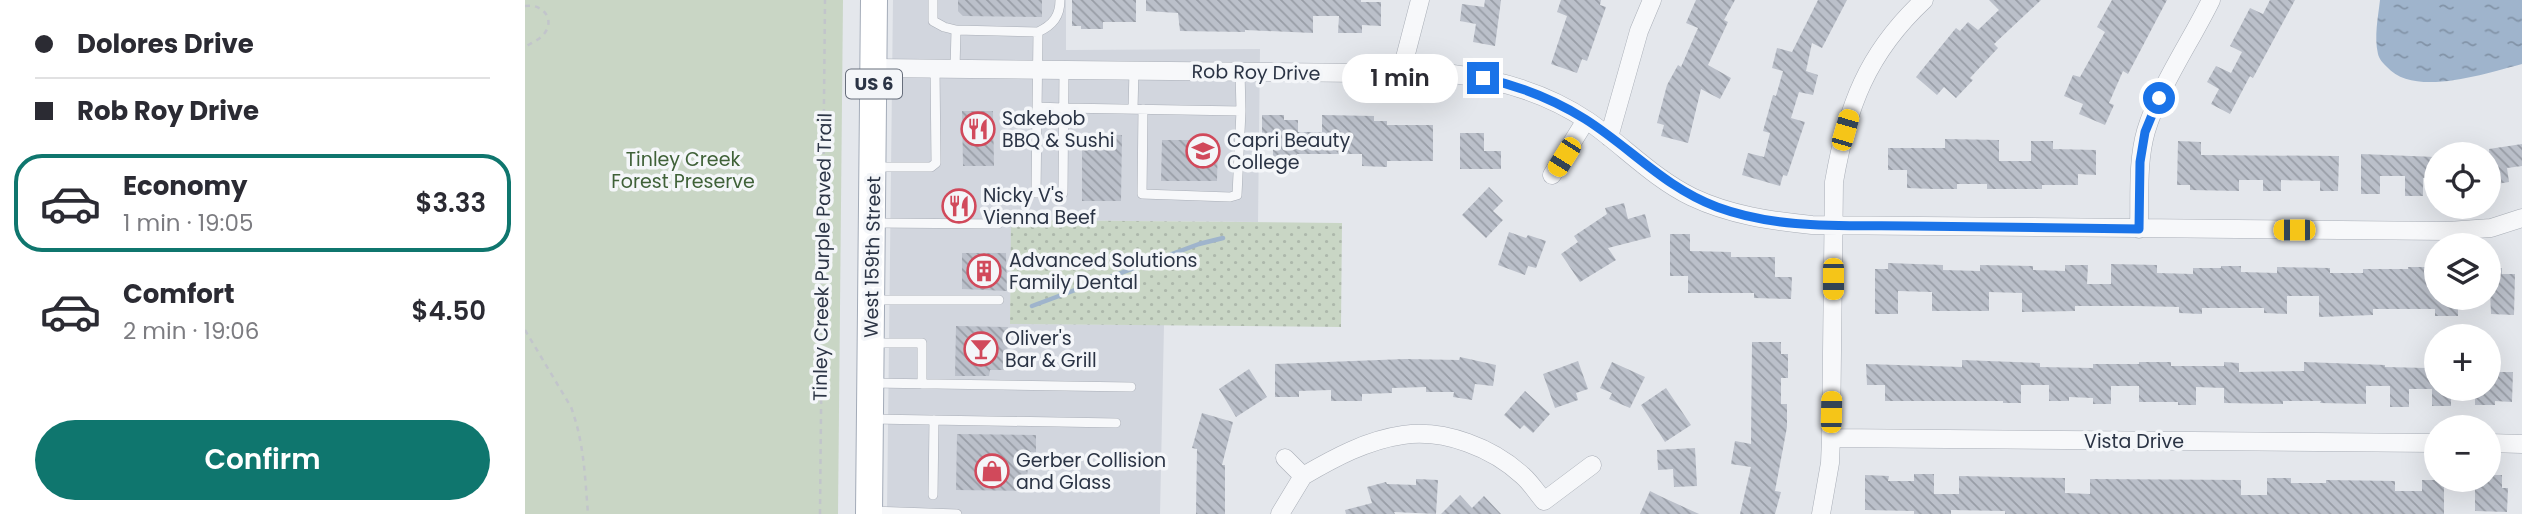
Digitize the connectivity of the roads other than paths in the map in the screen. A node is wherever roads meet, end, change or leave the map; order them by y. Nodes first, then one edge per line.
1 (874, 0) edge
2 (933, 0) edge
3 (1060, 0) edge
4 (1420, 0) edge
5 (1652, 0) edge
6 (1924, 0) edge
7 (2211, 0) edge
8 (956, 30) junction
9 (1038, 32) junction
10 (874, 68) junction
11 (935, 68) junction
12 (955, 69) junction
13 (1037, 69) junction
14 (1064, 70) junction
15 (1134, 70) junction
16 (1240, 71) junction
17 (1401, 73) junction
18 (1037, 107) junction
19 (1063, 107) junction
20 (1138, 109) junction
21 (1241, 111) junction
22 (1586, 120) junction
23 (1609, 137) junction
24 (873, 167) junction
25 (1552, 176) dead end
26 (2522, 218) edge
27 (873, 223) junction
28 (998, 224) dead end
29 (1834, 225) junction
30 (2139, 229) junction
31 (872, 300) junction
32 (999, 300) dead end
33 (871, 344) junction
34 (871, 383) junction
35 (922, 384) junction
36 (1131, 387) dead end
37 (870, 419) junction
38 (934, 420) junction
39 (1116, 423) dead end
40 (1831, 438) junction
41 (2424, 443) edge
42 (2501, 443) edge
43 (2522, 444) edge
44 (1285, 458) dead end
45 (1592, 465) dead end
46 (1304, 476) junction
47 (933, 495) dead end
48 (1548, 508) edge
49 (869, 512) edge
50 (957, 514) edge
51 (1280, 514) edge
52 (1821, 514) edge

1 - 10 main road, West 159th Street / US 6
2 - 8 lane
3 - 9 lane
4 - 17 street
5 - 23 street
6 - 29 street
7 - 30 street
8 - 9 lane
8 - 12 lane
9 - 13 lane
10 - 11 street, Rob Roy Drive
10 - 24 main road, West 159th Street / US 6
11 - 12 street, Rob Roy Drive
11 - 24 lane
12 - 13 street, Rob Roy Drive
13 - 14 street, Rob Roy Drive
13 - 18 lane
14 - 15 street, Rob Roy Drive
14 - 19 lane
15 - 16 street, Rob Roy Drive
15 - 20 lane
16 - 17 street, Rob Roy Drive
16 - 21 lane
17 - 22 street, Rob Roy Drive
18 - 19 lane
18 - 19 lane
19 - 20 lane
20 - 21 lane
20 - 21 lane
22 - 23 street, Rob Roy Drive
22 - 25 street
23 - 29 street, Rob Roy Drive
24 - 27 main road, West 159th Street / US 6
26 - 30 street, Rob Roy Drive
27 - 28 lane
27 - 31 main road, West 159th Street / US 6
29 - 30 street, Rob Roy Drive
29 - 40 street
31 - 32 lane
31 - 33 main road, West 159th Street / US 6
33 - 34 main road, West 159th Street / US 6
33 - 35 lane
34 - 35 lane
34 - 37 main road, West 159th Street / US 6
35 - 36 lane
37 - 38 lane
37 - 49 main road, West 159th Street / US 6
38 - 39 lane
38 - 47 lane
40 - 41 street, Vista Drive
40 - 52 street
42 - 43 street
44 - 46 street
45 - 48 street
46 - 48 street
46 - 51 street
49 - 50 lane

